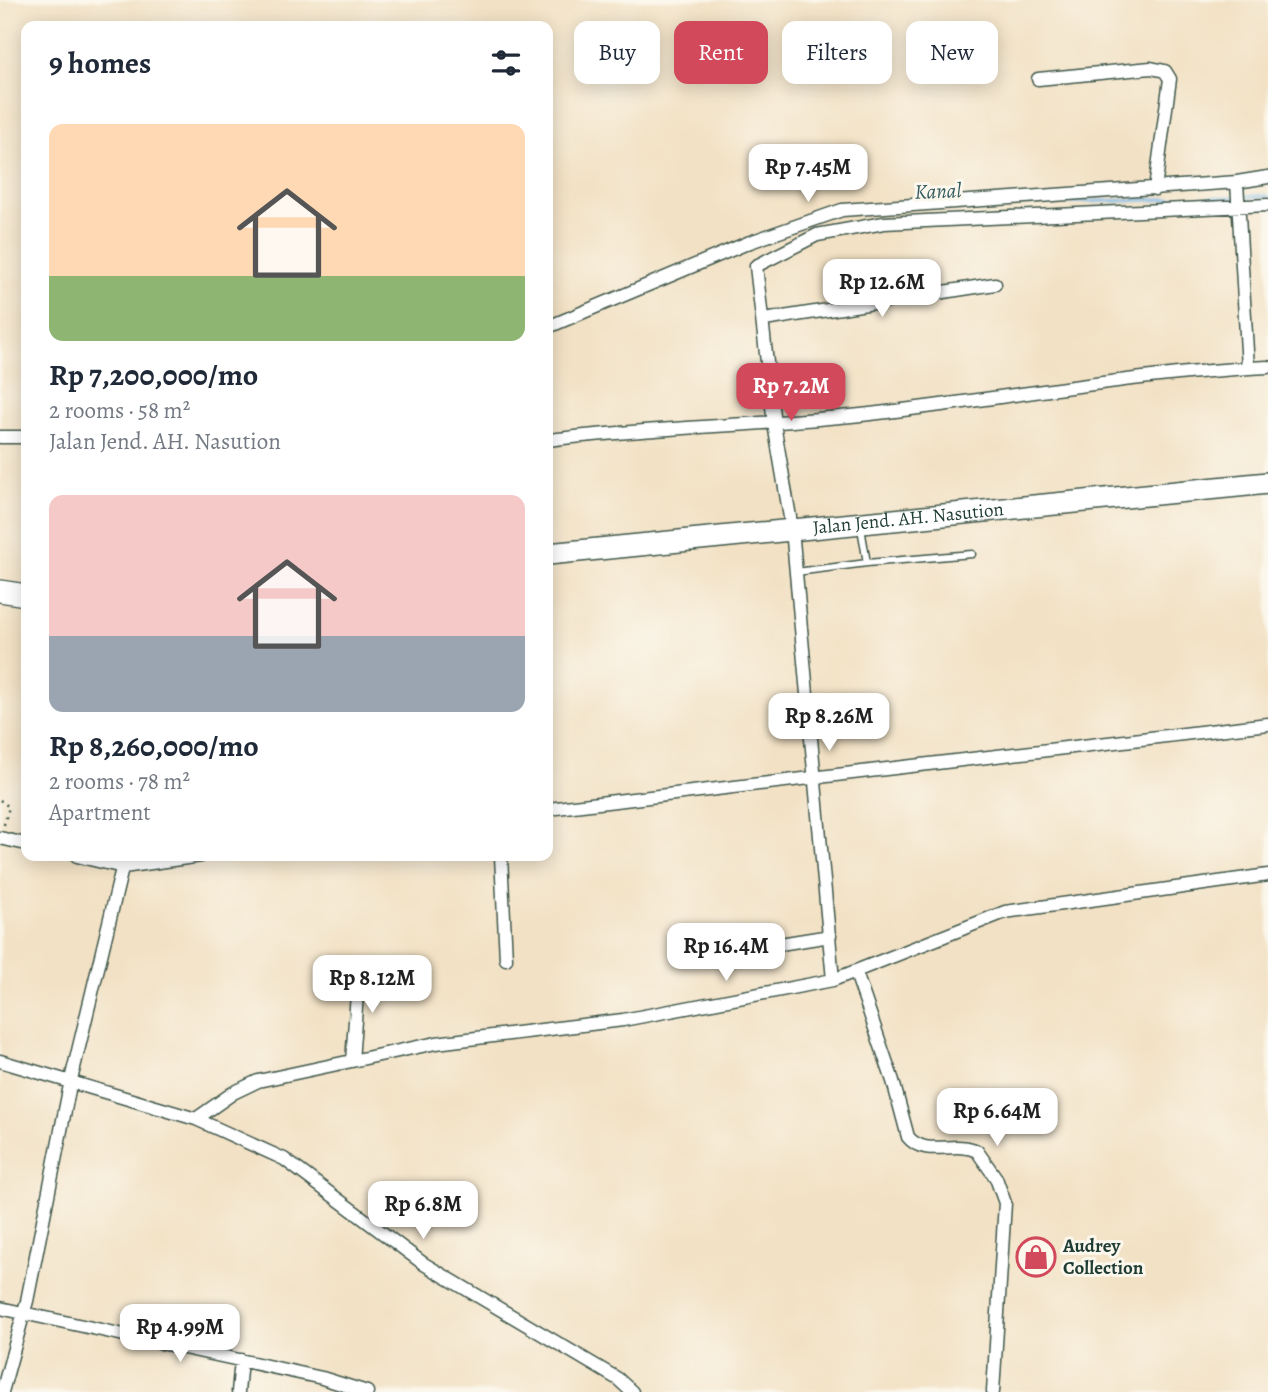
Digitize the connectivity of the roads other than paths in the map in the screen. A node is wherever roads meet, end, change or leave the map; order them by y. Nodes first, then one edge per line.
1 (1038, 79) dead end
2 (1268, 177) edge
3 (1155, 189) junction
4 (1238, 195) junction
5 (1268, 205) edge
6 (995, 284) dead end
7 (764, 320) junction
8 (553, 325) edge
9 (1268, 367) edge
10 (1248, 368) junction
11 (774, 425) junction
12 (0, 437) edge
13 (21, 437) edge
14 (553, 440) edge
15 (1268, 484) edge
16 (860, 523) junction
17 (792, 529) junction
18 (553, 553) edge
19 (972, 554) dead end
20 (867, 563) junction
21 (796, 572) junction
22 (0, 591) edge
23 (21, 594) edge
24 (1268, 724) edge
25 (815, 778) junction
26 (553, 808) edge
27 (1, 838) edge
28 (21, 843) edge
29 (124, 861) edge
30 (502, 861) edge
31 (1268, 875) edge
32 (830, 936) junction
33 (780, 944) dead end
34 (506, 959) dead end
35 (359, 967) dead end
36 (856, 973) junction
37 (833, 980) junction
38 (0, 1060) edge
39 (352, 1061) junction
40 (71, 1080) junction
41 (196, 1119) junction
42 (0, 1308) edge
43 (21, 1314) junction
44 (241, 1360) junction
45 (322, 1378) junction
46 (2, 1392) edge
47 (238, 1392) edge
48 (320, 1392) edge
49 (367, 1392) edge
50 (632, 1392) edge
51 (993, 1392) edge

1 - 3 street
2 - 4 street
3 - 4 street
3 - 8 street
4 - 5 street
4 - 7 street
4 - 10 street
6 - 7 street
7 - 11 street
9 - 10 street
10 - 11 street
11 - 14 street
11 - 17 street
12 - 13 street
15 - 16 highway, Jalan Jend. AH. Nasution
16 - 17 highway, Jalan Jend. AH. Nasution
16 - 20 lane
17 - 18 highway, Jalan Jend. AH. Nasution
17 - 21 street
19 - 20 lane
20 - 21 lane
21 - 25 street
22 - 23 highway
24 - 25 street
25 - 26 street
25 - 32 street
27 - 28 street
29 - 40 street
30 - 34 street
31 - 36 street
32 - 33 street
32 - 37 street
35 - 39 street
36 - 37 street
36 - 51 street
37 - 39 street
38 - 40 street
39 - 41 street
40 - 41 street
40 - 43 street
41 - 50 street
42 - 43 street
43 - 44 street
43 - 46 street
44 - 45 street
44 - 47 street
45 - 48 street
45 - 49 street

